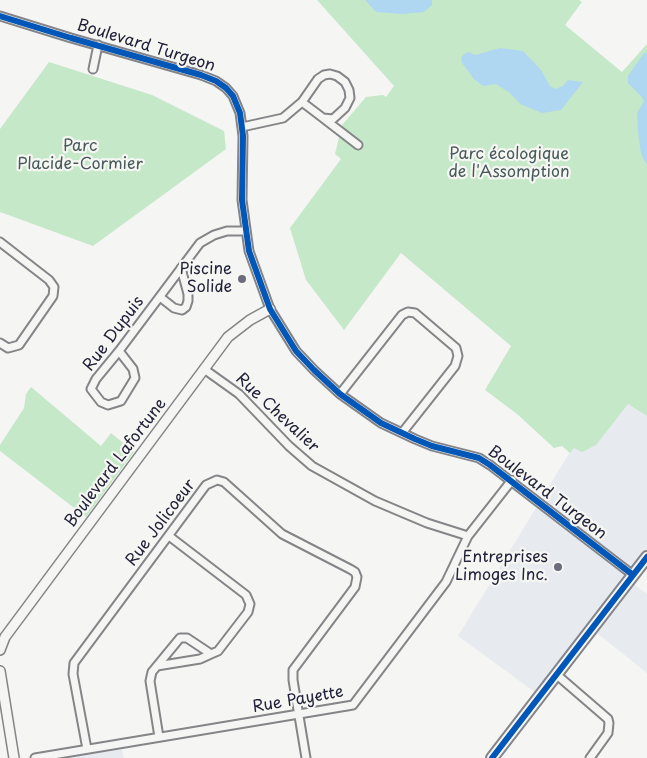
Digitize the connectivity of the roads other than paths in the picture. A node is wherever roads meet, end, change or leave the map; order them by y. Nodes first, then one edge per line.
1 (0, 16) edge
2 (98, 46) junction
3 (93, 69) dead end
4 (302, 102) junction
5 (323, 118) junction
6 (242, 127) junction
7 (358, 145) dead end
8 (246, 231) junction
9 (0, 242) edge
10 (181, 268) junction
11 (160, 297) junction
12 (270, 309) junction
13 (0, 343) edge
14 (119, 351) junction
15 (204, 369) junction
16 (340, 394) junction
17 (402, 434) junction
18 (512, 480) junction
19 (169, 536) junction
20 (468, 536) junction
21 (647, 557) edge
22 (634, 575) junction
23 (0, 650) edge
24 (211, 654) junction
25 (157, 666) junction
26 (0, 670) edge
27 (556, 675) junction
28 (298, 715) junction
29 (159, 737) junction
30 (86, 749) junction
31 (14, 758) edge
32 (35, 758) edge
33 (306, 758) edge
34 (492, 758) edge
35 (590, 758) edge

1 - 2 street, Boulevard Turgeon
2 - 3 street
2 - 6 street, Boulevard Turgeon
4 - 5 street
4 - 5 street
4 - 6 street
5 - 7 street
6 - 8 street, Boulevard Turgeon
8 - 10 street, Rue Dupuis
8 - 12 street, Boulevard Turgeon
9 - 13 street
10 - 11 street, Rue Dupuis
10 - 11 street, Rue Dupuis
11 - 14 street, Rue Dupuis
12 - 15 street, Boulevard Lafortune
12 - 16 street, Boulevard Turgeon
14 - 14 street, Rue Dupuis
15 - 20 street, Rue Chevalier
15 - 23 street, Boulevard Lafortune
16 - 17 street, Boulevard Turgeon
16 - 17 street
17 - 18 street, Boulevard Turgeon
18 - 20 street, Rue Payette
18 - 22 street, Boulevard Turgeon
19 - 24 street
19 - 28 street, Rue Jolicoeur
19 - 30 street, Rue Jolicoeur
20 - 28 street, Rue Payette
21 - 22 main road
22 - 27 main road
24 - 25 street
24 - 25 street
25 - 29 street
26 - 31 street
27 - 34 main road
27 - 35 street
28 - 29 street, Rue Payette
28 - 33 street
29 - 30 street, Rue Payette
30 - 32 street, Rue Payette

